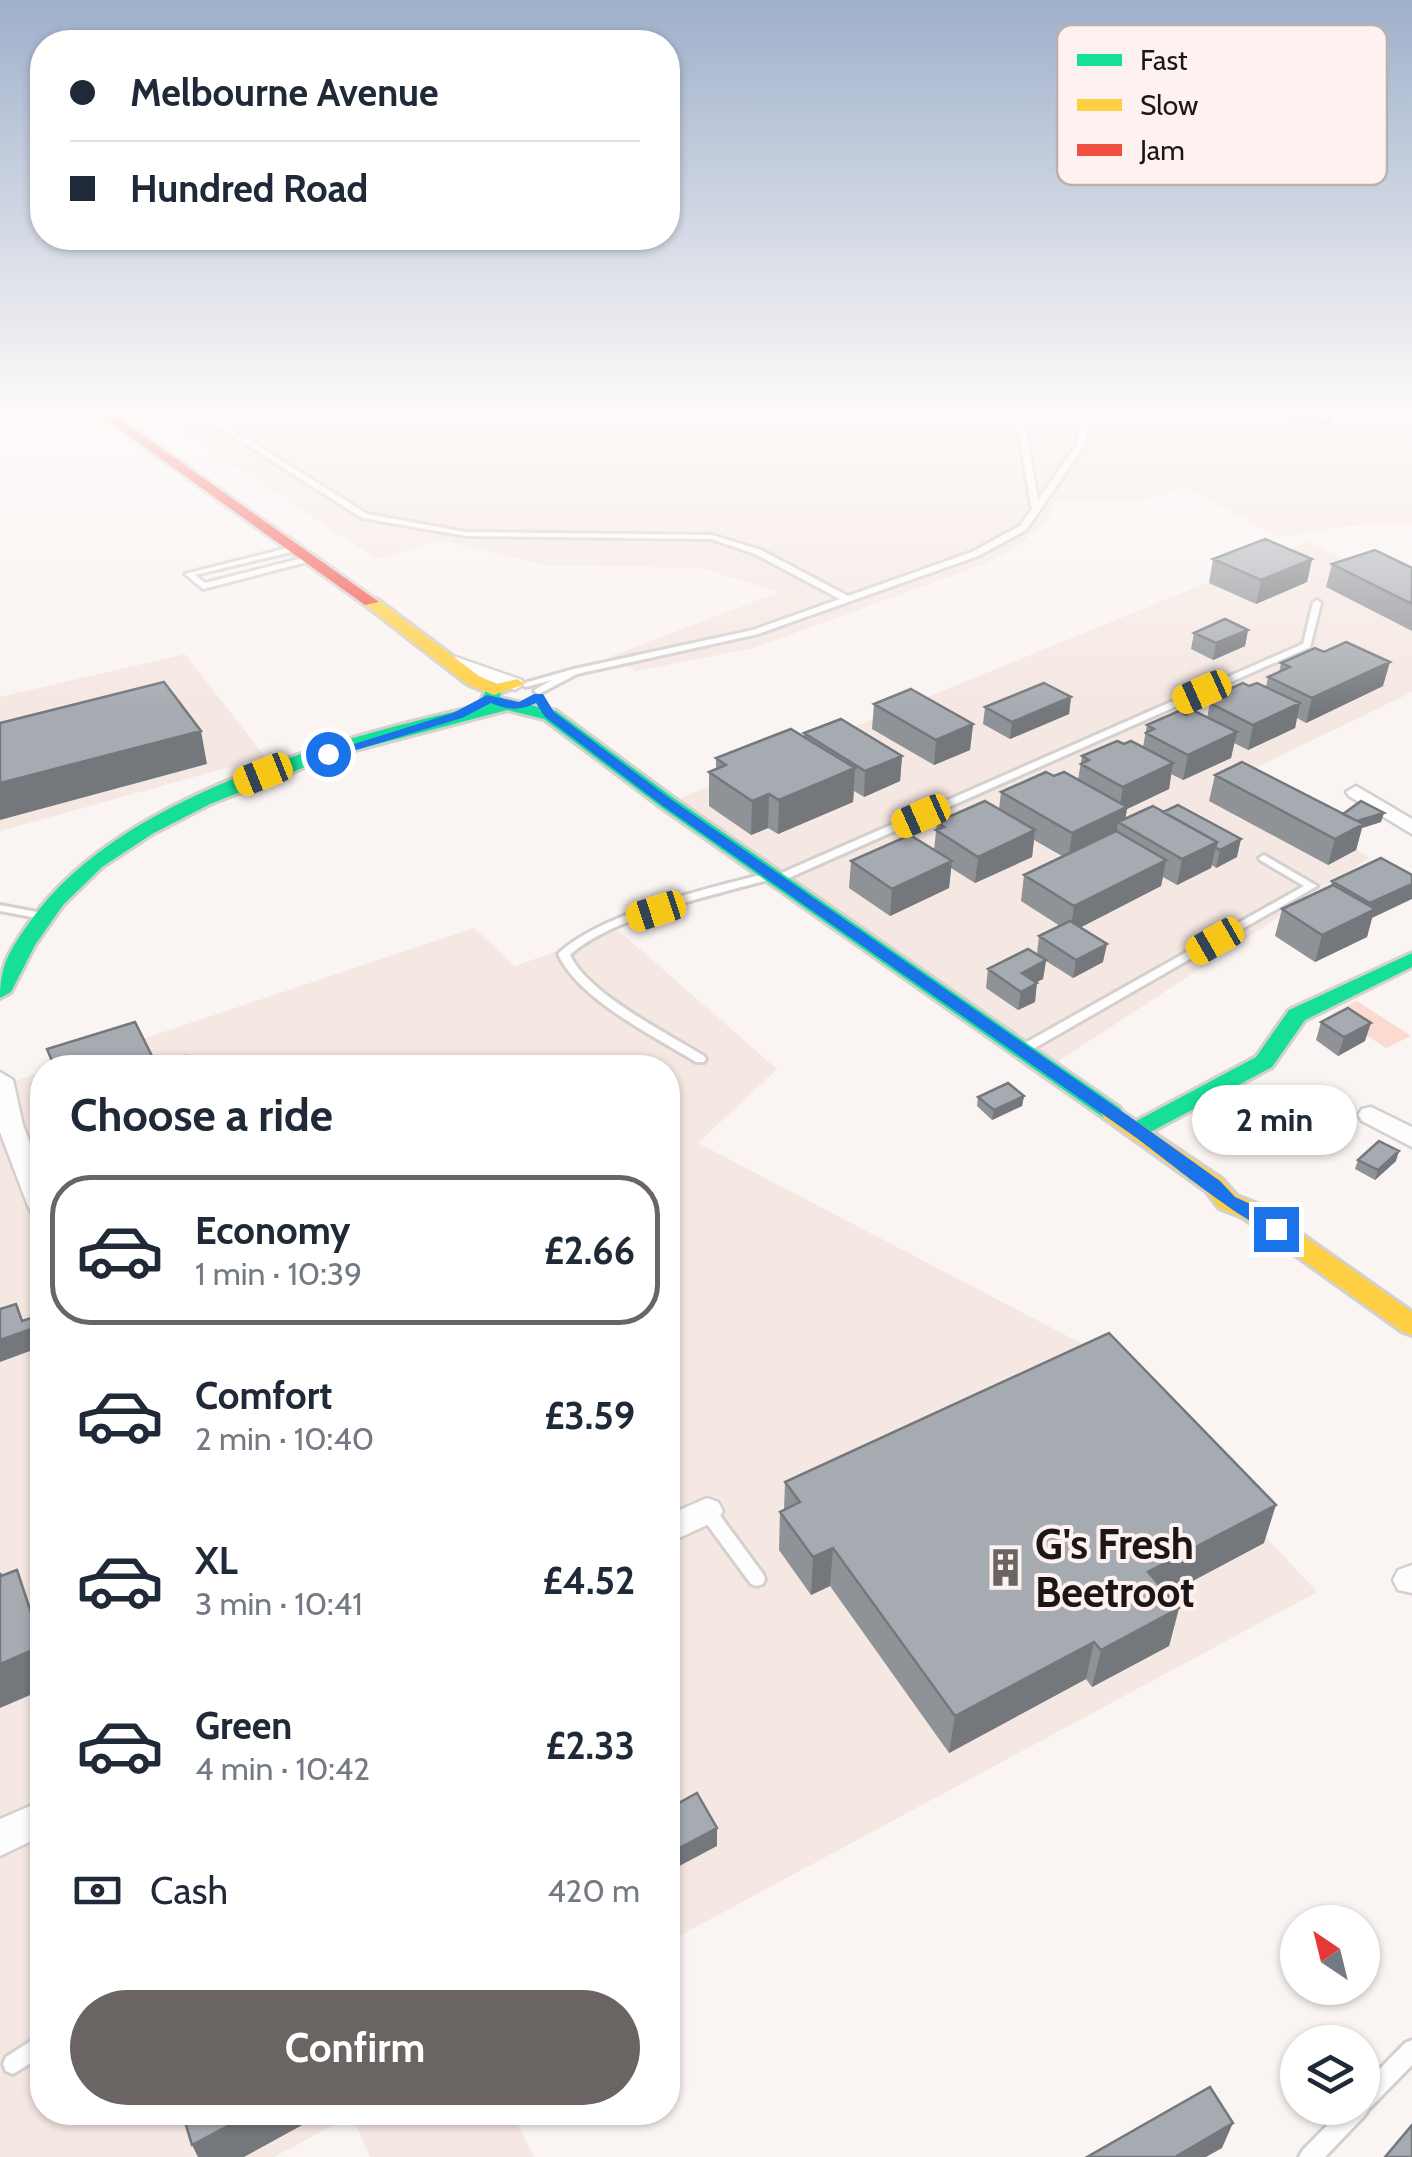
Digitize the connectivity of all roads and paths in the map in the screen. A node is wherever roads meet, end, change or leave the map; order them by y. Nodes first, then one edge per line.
1 (243, 511) edge
2 (356, 511) edge
3 (1034, 511) edge
4 (303, 553) junction
5 (849, 600) junction
6 (1318, 602) dead end
7 (520, 697) junction
8 (1356, 792) dead end
9 (1412, 828) edge
10 (1264, 858) dead end
11 (777, 876) junction
12 (0, 908) edge
13 (42, 916) junction
14 (1412, 959) edge
15 (0, 992) edge
16 (1022, 1050) junction
17 (700, 1059) dead end
18 (0, 1080) edge
19 (1371, 1116) dead end
20 (1137, 1130) junction
21 (1412, 1138) edge
22 (30, 1176) edge
23 (1412, 1325) edge
24 (706, 1511) joint
25 (680, 1524) edge
26 (757, 1579) dead end
27 (30, 1824) edge
28 (0, 1838) edge
29 (1412, 2050) edge
30 (30, 2052) edge
31 (13, 2064) dead end
32 (1380, 2084) edge
33 (1341, 2125) edge
34 (1310, 2157) edge

1 - 4 street
2 - 5 lane
3 - 5 lane
4 - 4 lane
4 - 7 street
5 - 7 lane
6 - 11 lane
7 - 11 street
7 - 13 street
8 - 9 street
10 - 16 lane
11 - 16 street
11 - 17 lane
12 - 13 lane
13 - 15 street
14 - 20 street
16 - 20 street
18 - 22 street
19 - 21 street
20 - 23 street
24 - 25 street
24 - 26 lane
27 - 28 street
29 - 32 lane
30 - 31 lane
33 - 34 lane

